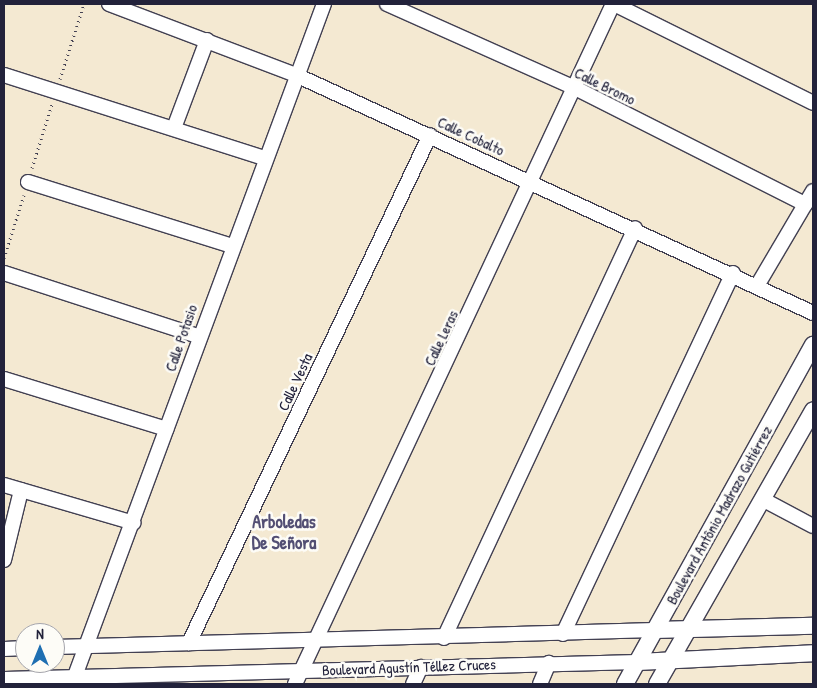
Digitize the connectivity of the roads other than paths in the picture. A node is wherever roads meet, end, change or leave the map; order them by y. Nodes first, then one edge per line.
1 (109, 4) edge
2 (324, 4) edge
3 (387, 4) edge
4 (614, 4) edge
5 (207, 40) junction
6 (4, 75) edge
7 (296, 75) junction
8 (575, 88) junction
9 (813, 103) edge
10 (174, 128) junction
11 (430, 135) junction
12 (264, 158) junction
13 (28, 182) road end
14 (531, 182) junction
15 (813, 191) edge
16 (806, 204) junction
17 (636, 228) junction
18 (232, 246) junction
19 (4, 273) edge
20 (733, 273) junction
21 (757, 286) junction
22 (813, 313) edge
23 (198, 336) junction
24 (813, 345) edge
25 (4, 379) edge
26 (813, 410) edge
27 (167, 429) junction
28 (4, 485) edge
29 (21, 490) junction
30 (764, 500) junction
31 (134, 523) junction
32 (813, 526) edge
33 (4, 560) edge
34 (813, 626) edge
35 (688, 628) junction
36 (655, 630) junction
37 (563, 634) junction
38 (444, 638) junction
39 (318, 641) junction
40 (189, 644) junction
41 (86, 646) junction
42 (65, 647) edge
43 (813, 653) edge
44 (670, 660) junction
45 (638, 662) junction
46 (550, 663) junction
47 (421, 667) junction
48 (302, 670) junction
49 (4, 679) edge
50 (170, 679) edge
51 (73, 681) edge
52 (296, 684) edge
53 (413, 684) edge
54 (540, 684) edge
55 (625, 684) edge
56 (658, 684) edge

1 - 5 street, Calle Cobalto
2 - 7 street, Calle Potasio
3 - 8 street, Calle Bromo
4 - 8 street, Calle Leras
4 - 9 street
5 - 7 street, Calle Cobalto
5 - 10 street
6 - 10 street
7 - 11 street, Calle Cobalto
7 - 12 street, Calle Potasio
8 - 14 street, Calle Leras
8 - 16 street, Calle Bromo
10 - 12 street
11 - 14 street, Calle Cobalto
11 - 40 street, Calle Vesta
12 - 18 street, Calle Potasio
13 - 18 street
14 - 17 street, Calle Cobalto
14 - 39 street, Calle Leras
15 - 16 street
16 - 21 street
17 - 20 street, Calle Cobalto
17 - 38 street
18 - 23 street, Calle Potasio
19 - 23 street
20 - 21 street, Calle Cobalto
20 - 37 street
21 - 22 street, Calle Cobalto
23 - 27 street, Calle Potasio
24 - 36 street, Boulevard Antônio Madrazo Gutiérrez
25 - 27 street
26 - 30 street, Boulevard Antônio Madrazo Gutiérrez
27 - 31 street, Calle Potasio
28 - 29 street
29 - 31 street
29 - 33 street
30 - 32 street
30 - 35 street, Boulevard Antônio Madrazo Gutiérrez
31 - 41 street, Calle Potasio
34 - 35 street, Boulevard Agustín Téllez Cruces
35 - 36 street, Boulevard Agustín Téllez Cruces
35 - 44 street, Boulevard Antônio Madrazo Gutiérrez
36 - 37 street, Boulevard Agustín Téllez Cruces
36 - 45 street, Boulevard Antônio Madrazo Gutiérrez
37 - 38 street, Boulevard Agustín Téllez Cruces
38 - 39 street, Boulevard Agustín Téllez Cruces
39 - 40 street, Boulevard Agustín Téllez Cruces
39 - 48 street, Calle Leras
40 - 41 street, Boulevard Agustín Téllez Cruces
41 - 42 street, Boulevard Agustín Téllez Cruces
41 - 51 street, Calle Potasio
43 - 44 street, Boulevard Agustín Téllez Cruces
44 - 45 street, Boulevard Agustín Téllez Cruces
44 - 56 street, Boulevard Antônio Madrazo Gutiérrez
45 - 46 street, Boulevard Agustín Téllez Cruces
45 - 55 street, Boulevard Antônio Madrazo Gutiérrez
46 - 47 street, Boulevard Agustín Téllez Cruces
46 - 54 street
47 - 48 street, Boulevard Agustín Téllez Cruces
47 - 53 street
48 - 50 street, Boulevard Agustín Téllez Cruces
48 - 52 street, Calle Leras
49 - 51 street, Boulevard Agustín Téllez Cruces
50 - 51 street, Boulevard Agustín Téllez Cruces

